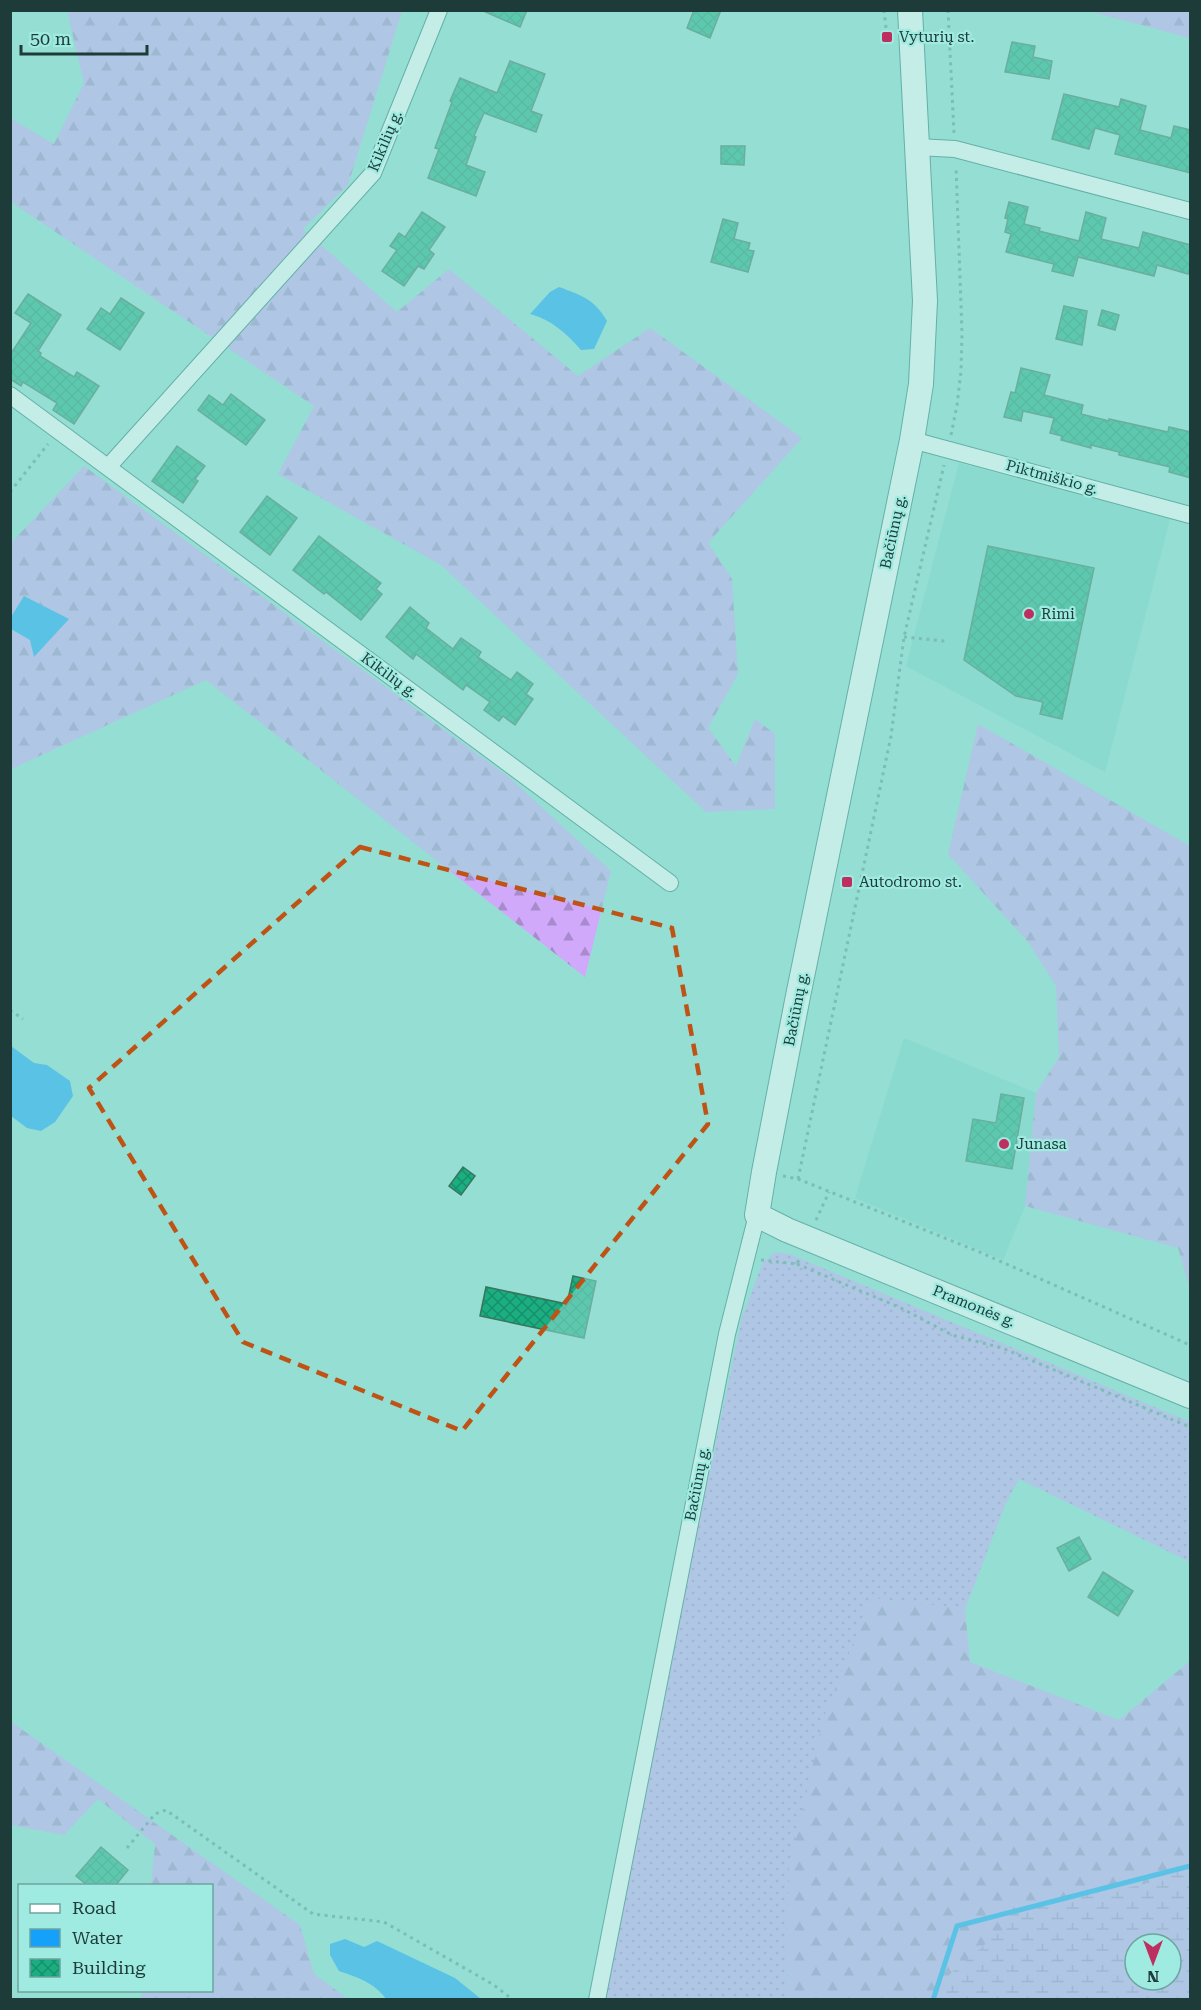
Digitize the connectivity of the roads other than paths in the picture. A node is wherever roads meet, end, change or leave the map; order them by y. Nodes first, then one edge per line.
1 (439, 10) edge
2 (910, 10) edge
3 (917, 147) junction
4 (1191, 212) edge
5 (10, 395) edge
6 (912, 440) junction
7 (108, 467) junction
8 (1191, 515) edge
9 (670, 883) dead end
10 (757, 1215) junction
11 (1191, 1396) edge
12 (597, 2000) edge

1 - 7 street, Kikilių g.
2 - 3 main road, Bačiūnų g.
3 - 4 street
3 - 6 main road, Bačiūnų g.
5 - 7 street, Kikilių g.
6 - 8 street, Piktmiškio g.
6 - 10 main road, Bačiūnų g.
7 - 9 street, Kikilių g.
10 - 11 main road, Pramonės g.
10 - 12 street, Bačiūnų g.

